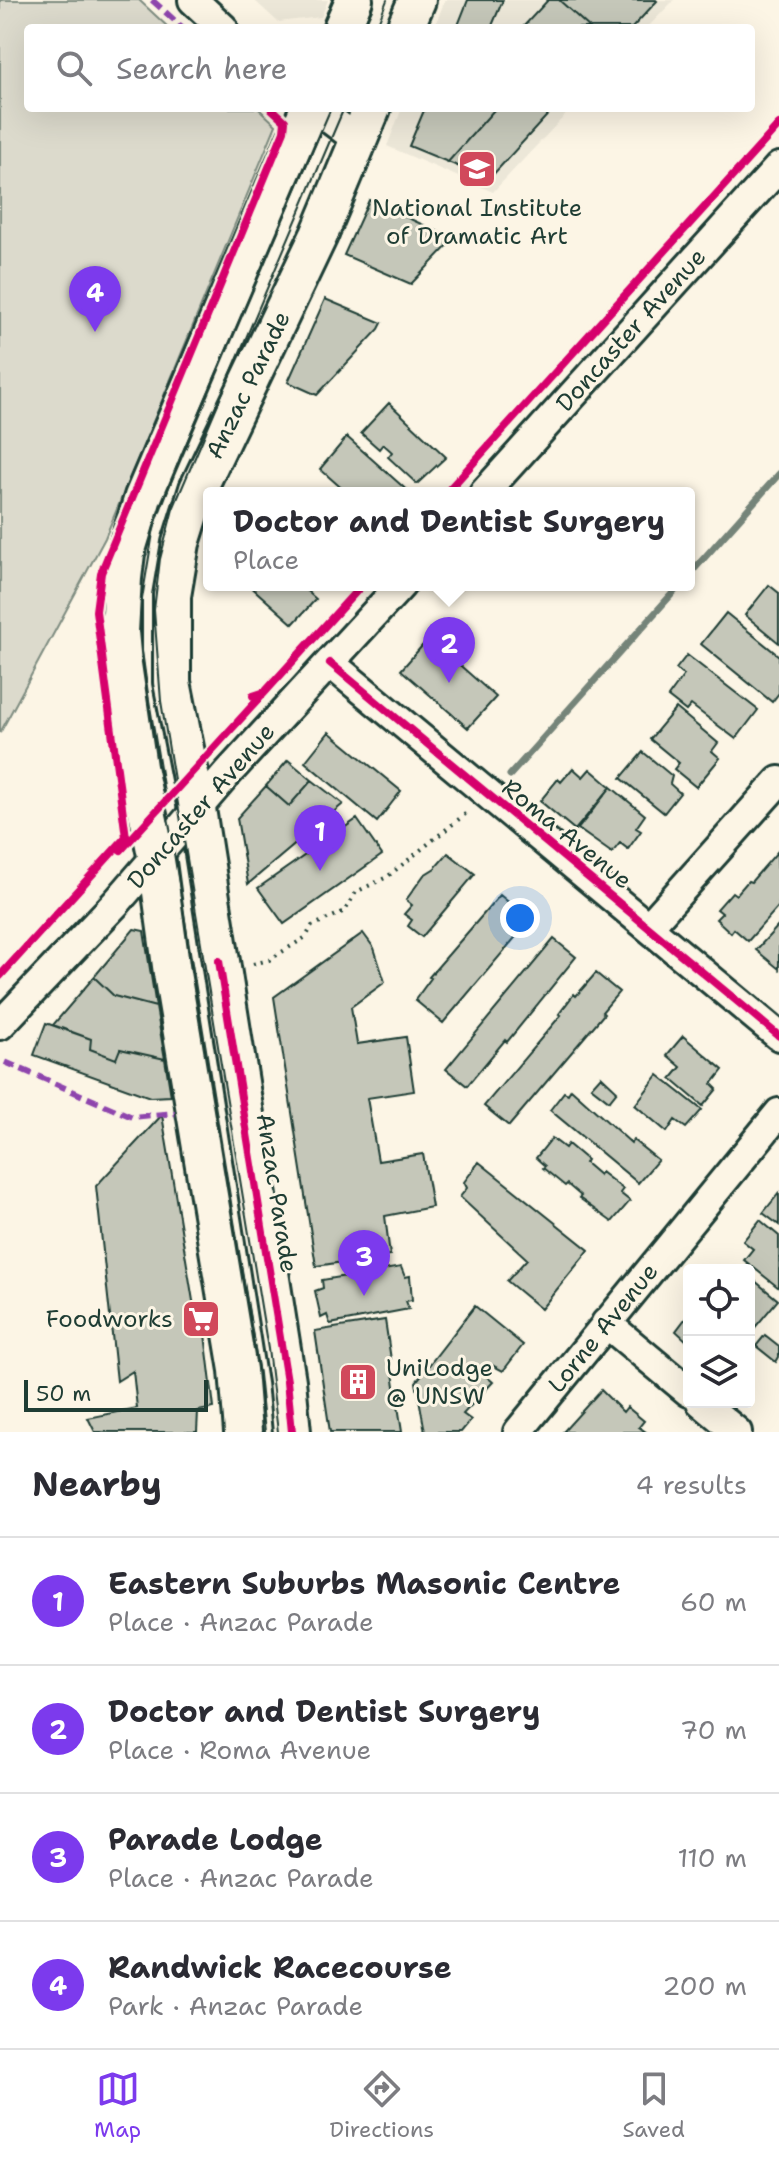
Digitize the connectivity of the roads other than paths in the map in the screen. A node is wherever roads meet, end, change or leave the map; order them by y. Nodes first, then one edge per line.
1 (193, 0) edge
2 (354, 0) edge
3 (417, 0) edge
4 (219, 24) edge
5 (344, 24) edge
6 (407, 24) edge
7 (310, 112) edge
8 (325, 112) edge
9 (365, 124) edge
10 (779, 167) edge
11 (489, 487) edge
12 (396, 591) edge
13 (330, 663) junction
14 (779, 781) edge
15 (197, 809) junction
16 (156, 855) junction
17 (649, 926) junction
18 (0, 1025) edge
19 (779, 1036) edge
20 (779, 1113) edge
21 (606, 1323) junction
22 (683, 1387) edge
23 (708, 1408) edge
24 (243, 1432) edge
25 (292, 1432) edge
26 (518, 1432) edge
27 (737, 1432) edge

1 - 4 street
2 - 5 main road
3 - 6 main road
7 - 16 main road, Anzac Parade
8 - 9 street
9 - 15 main road, Anzac Parade
10 - 11 street, Doncaster Avenue
12 - 13 street, Doncaster Avenue
13 - 15 street, Doncaster Avenue
13 - 17 street, Roma Avenue
14 - 17 street
15 - 16 street, Doncaster Avenue
15 - 25 main road, Anzac Parade
16 - 18 street, Doncaster Avenue
16 - 24 main road, Anzac Parade
17 - 19 street, Roma Avenue
20 - 21 street, Lorne Avenue
21 - 22 street
21 - 26 street, Lorne Avenue
23 - 27 street

